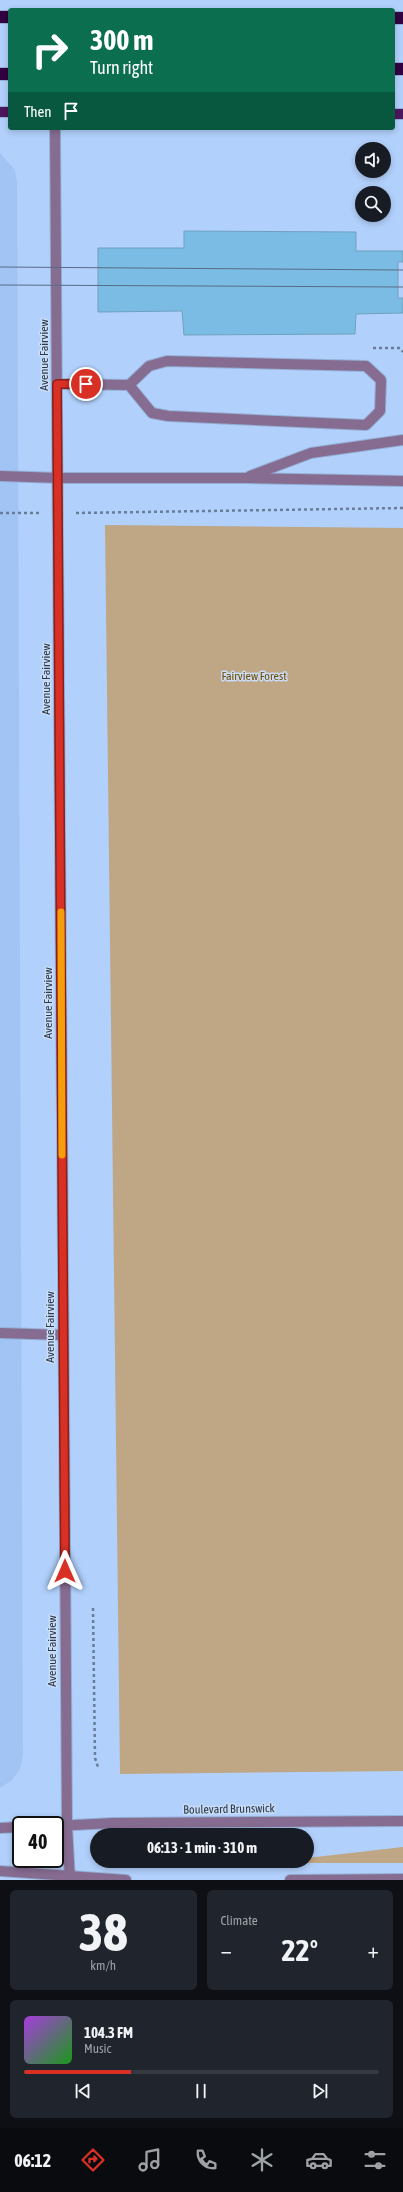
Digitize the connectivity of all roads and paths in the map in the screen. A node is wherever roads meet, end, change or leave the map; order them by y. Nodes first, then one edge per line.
1 (55, 130) edge
2 (400, 348) dead end
3 (403, 352) edge
4 (57, 384) junction
5 (129, 385) junction
6 (403, 440) edge
7 (0, 476) edge
8 (59, 478) junction
9 (245, 478) junction
10 (403, 481) edge
11 (403, 508) edge
12 (99, 513) dead end
13 (0, 514) edge
14 (23, 514) dead end
15 (0, 1333) edge
16 (63, 1335) junction
17 (93, 1608) dead end
18 (98, 1767) dead end
19 (403, 1821) edge
20 (64, 1825) edge
21 (67, 1825) junction
22 (0, 1828) edge
23 (12, 1828) edge
24 (0, 1871) edge
25 (70, 1878) edge
26 (403, 1879) edge
27 (126, 1880) edge
28 (290, 1880) edge

1 - 4 street, Avenue Fairview
2 - 3 path
4 - 5 street
4 - 8 street, Avenue Fairview
5 - 5 street
6 - 9 street
7 - 8 street
8 - 9 street
8 - 16 street, Avenue Fairview
9 - 10 street
11 - 12 path
13 - 14 path
15 - 16 street
16 - 21 street, Avenue Fairview
17 - 18 path
19 - 21 street, Boulevard Brunswick
20 - 21 street, Boulevard Brunswick
21 - 25 street, Avenue Fairview
22 - 23 street
24 - 25 street
25 - 27 street
26 - 28 street

